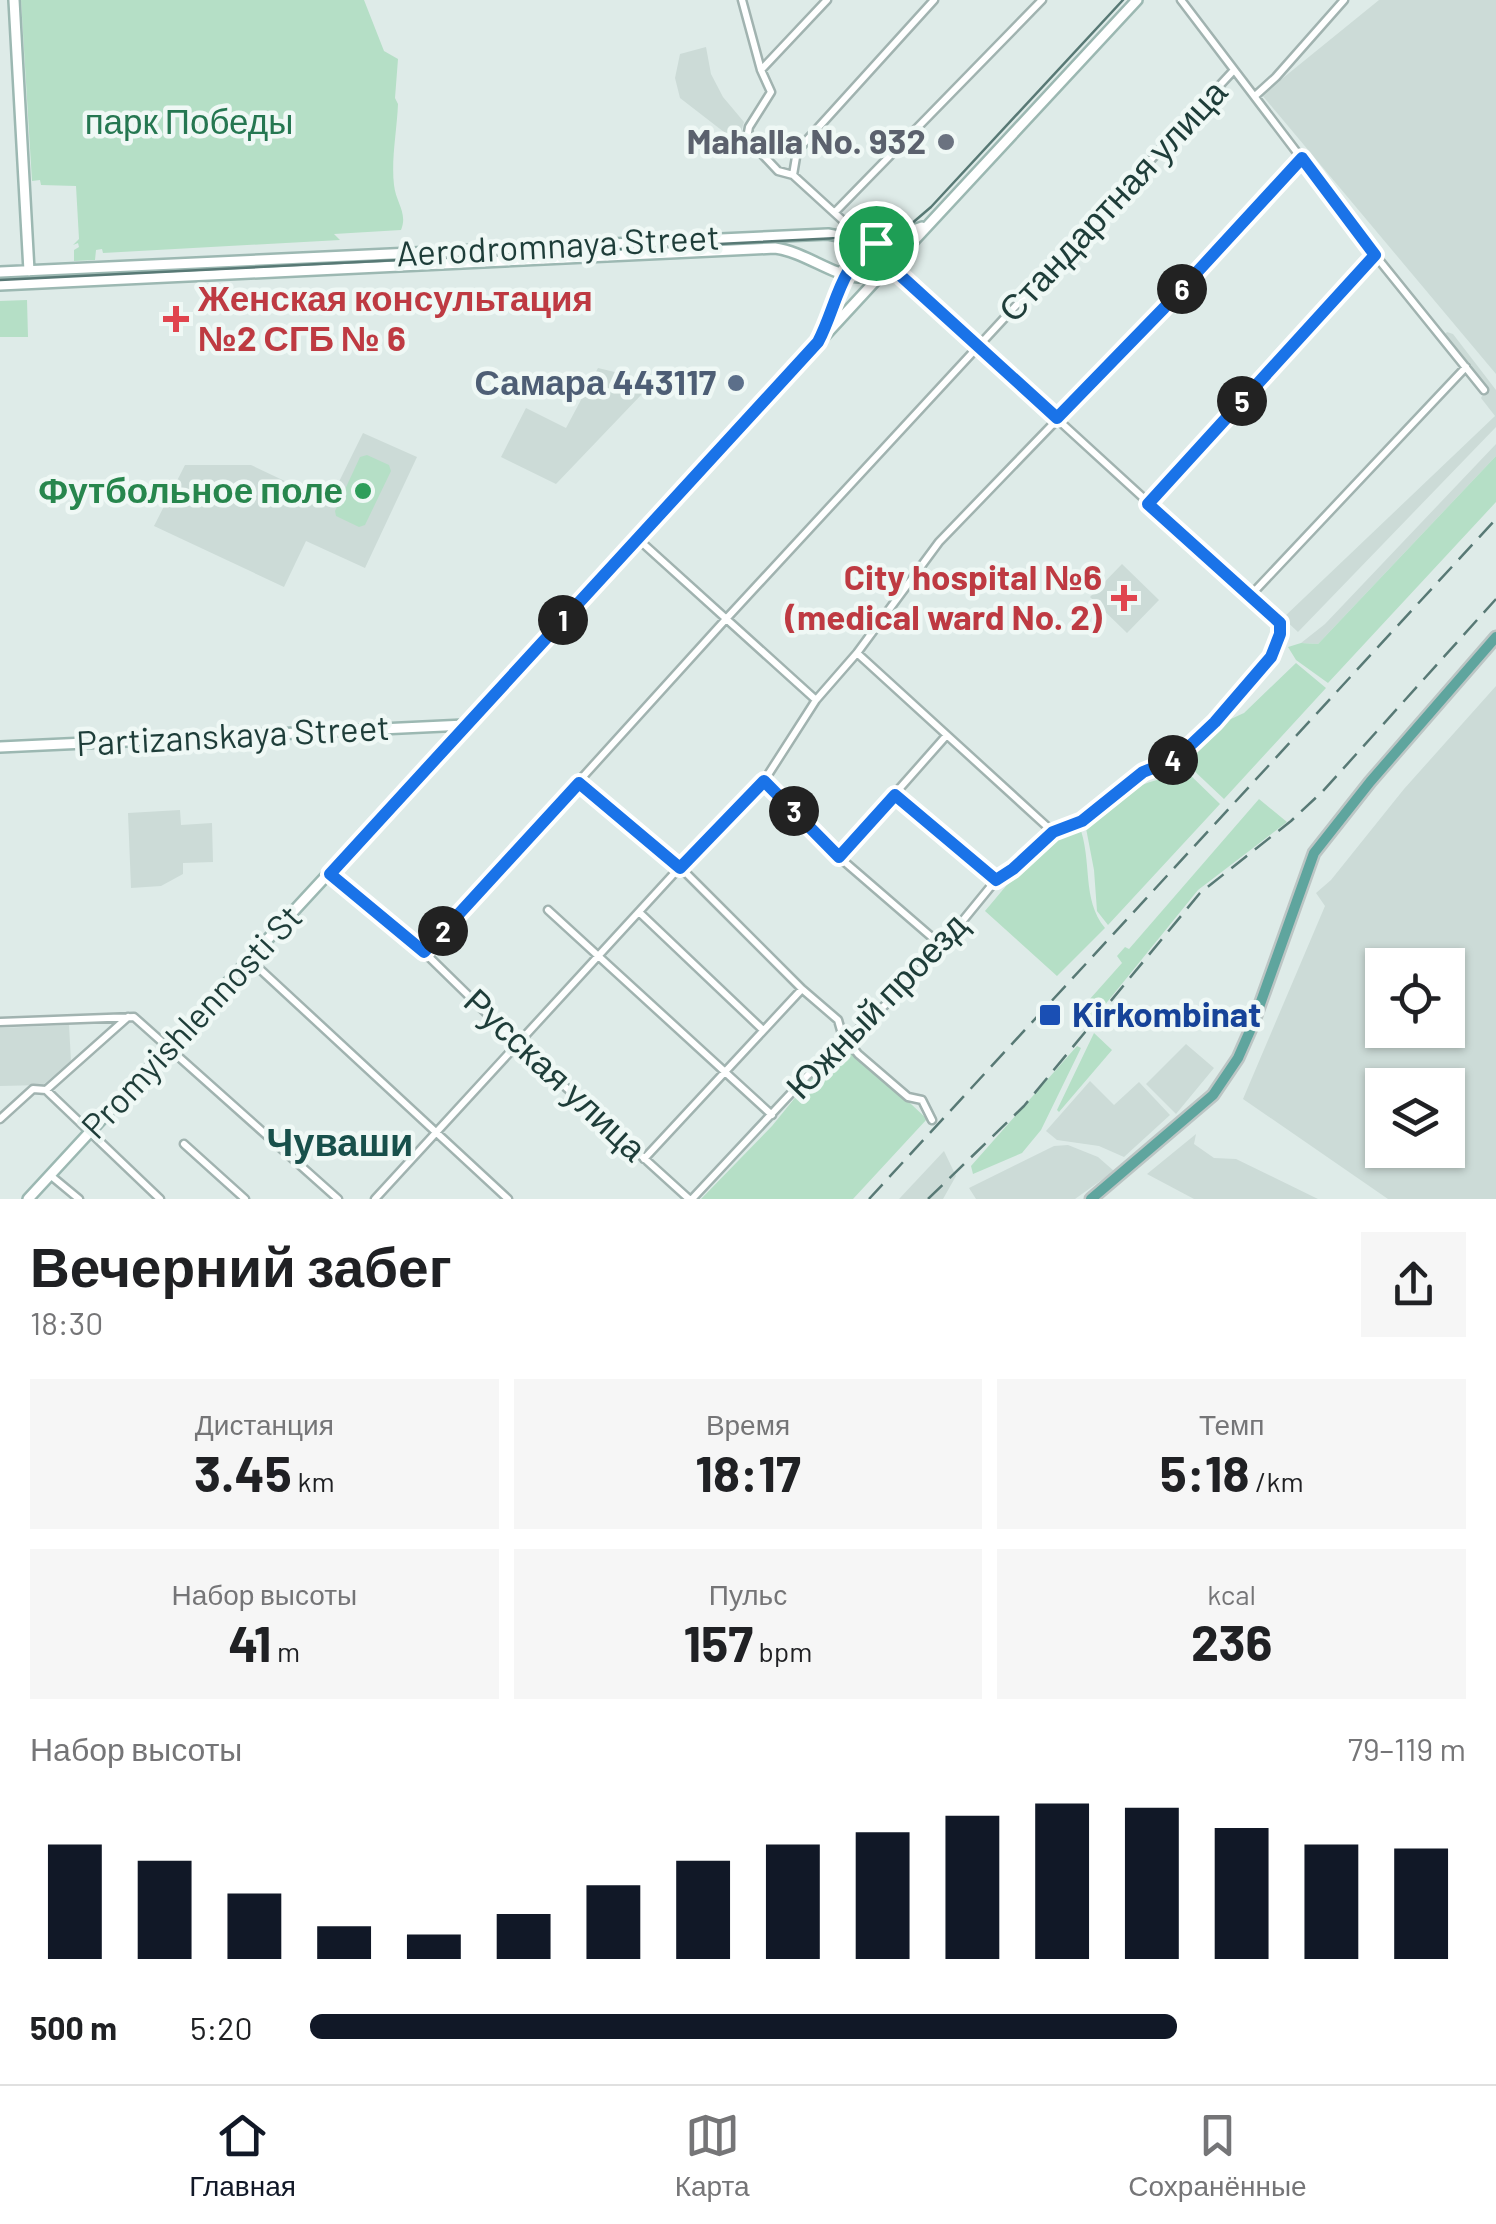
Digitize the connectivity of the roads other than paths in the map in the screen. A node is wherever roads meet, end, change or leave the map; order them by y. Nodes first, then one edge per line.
1 (14, 0) edge
2 (742, 0) edge
3 (827, 0) edge
4 (934, 0) edge
5 (1042, 0) edge
6 (1137, 0) edge
7 (1181, 0) edge
8 (1344, 0) edge
9 (761, 70) junction
10 (1234, 70) junction
11 (1255, 96) junction
12 (1302, 158) junction
13 (793, 175) junction
14 (836, 212) junction
15 (925, 226) junction
16 (862, 238) junction
17 (878, 243) junction
18 (1375, 255) junction
19 (857, 256) junction
20 (886, 269) junction
21 (29, 271) junction
22 (0, 272) edge
23 (845, 275) junction
24 (0, 284) edge
25 (818, 342) junction
26 (980, 346) junction
27 (1466, 368) junction
28 (1484, 390) dead end
29 (1057, 418) junction
30 (1148, 504) junction
31 (638, 539) junction
32 (1250, 596) junction
33 (726, 619) junction
34 (1496, 637) edge
35 (858, 653) junction
36 (816, 700) junction
37 (465, 725) junction
38 (946, 736) junction
39 (0, 747) edge
40 (764, 781) junction
41 (579, 783) junction
42 (895, 795) junction
43 (1053, 832) junction
44 (839, 857) junction
45 (680, 868) junction
46 (330, 874) junction
47 (996, 880) junction
48 (548, 910) dead end
49 (640, 913) junction
50 (942, 946) junction
51 (424, 952) junction
52 (599, 956) junction
53 (249, 959) junction
54 (802, 989) junction
55 (129, 1016) junction
56 (0, 1022) edge
57 (762, 1029) junction
58 (847, 1042) junction
59 (518, 1043) junction
60 (168, 1047) junction
61 (724, 1072) junction
62 (46, 1090) junction
63 (772, 1114) junction
64 (0, 1120) edge
65 (932, 1120) dead end
66 (439, 1132) junction
67 (88, 1133) junction
68 (184, 1144) dead end
69 (644, 1158) junction
70 (50, 1174) junction
71 (28, 1199) edge
72 (79, 1199) edge
73 (160, 1199) edge
74 (245, 1199) edge
75 (338, 1199) edge
76 (375, 1199) edge
77 (508, 1199) edge
78 (690, 1199) edge
79 (1090, 1199) edge

1 - 21 main road
2 - 9 street
3 - 9 street
4 - 13 street
5 - 14 street
6 - 15 main road, Promyishlennosti St
7 - 10 street
8 - 11 street, Стандартная улица
9 - 13 street
10 - 11 street
10 - 26 street, Стандартная улица
11 - 12 street
12 - 18 street
12 - 29 street
13 - 14 street
14 - 16 street
15 - 17 main road, Promyishlennosti St
15 - 20 main road, Promyishlennosti St
16 - 17 main road, Aerodromnaya Street
16 - 21 main road, Aerodromnaya Street
17 - 19 main road, Promyishlennosti St
17 - 20 main road
18 - 27 street
18 - 30 street
19 - 20 main road
19 - 23 main road
20 - 23 main road
20 - 25 main road, Promyishlennosti St
20 - 26 street
21 - 22 main road, Aerodromnaya Street
23 - 24 main road, Aerodromnaya Street
23 - 25 main road
25 - 31 main road, Promyishlennosti St
26 - 29 street
26 - 33 street, Стандартная улица
27 - 28 street
27 - 32 street
29 - 30 street
29 - 35 street
30 - 32 street
31 - 33 street
31 - 37 main road, Promyishlennosti St
32 - 43 street, Южный проезд
33 - 36 street
33 - 41 street, Стандартная улица
34 - 79 main road
35 - 36 street
35 - 38 street
36 - 40 street
37 - 39 main road, Partizanskaya Street
37 - 46 main road, Promyishlennosti St
38 - 42 street
38 - 43 street
40 - 44 street
40 - 45 street
41 - 45 street
41 - 51 street, Стандартная улица
42 - 44 street
42 - 47 street
43 - 47 street, Южный проезд
44 - 50 street
45 - 49 street
45 - 54 street
46 - 51 street, Русская улица
46 - 53 main road, Promyishlennosti St
47 - 50 street, Южный проезд
48 - 52 street
49 - 52 street
49 - 57 street
50 - 58 street, Южный проезд
51 - 59 street, Русская улица
52 - 59 street
52 - 61 street
53 - 60 main road, Promyishlennosti St
53 - 66 street
54 - 57 street
54 - 58 street
55 - 56 street
55 - 60 street
55 - 62 street
57 - 61 street
58 - 63 street, Южный проезд
58 - 65 street
59 - 66 street
59 - 69 street, Русская улица
60 - 67 main road, Promyishlennosti St
60 - 75 street
61 - 63 street
61 - 69 street
62 - 64 street
62 - 67 street
63 - 78 street, Южный проезд
66 - 76 street
66 - 77 street
67 - 70 main road, Promyishlennosti St
67 - 73 street
68 - 74 street
69 - 78 street, Русская улица
70 - 71 main road, Promyishlennosti St
70 - 72 street

